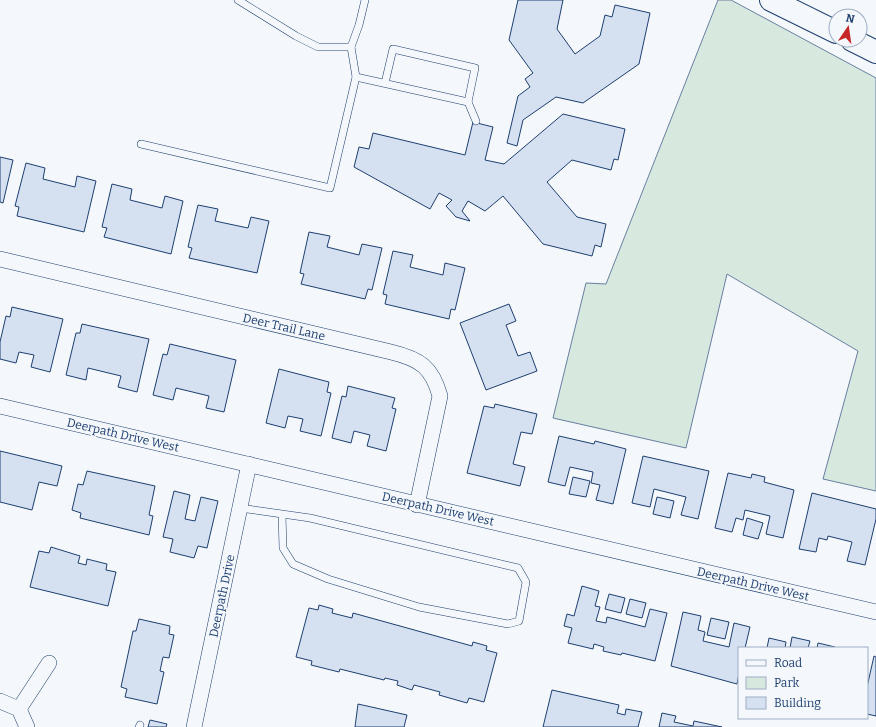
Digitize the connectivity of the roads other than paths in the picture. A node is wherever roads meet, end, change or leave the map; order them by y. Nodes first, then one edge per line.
1 (238, 0) edge
2 (365, 0) edge
3 (771, 0) edge
4 (828, 28) edge
5 (351, 47) junction
6 (356, 77) junction
7 (385, 83) junction
8 (468, 102) junction
9 (476, 121) dead end
10 (141, 144) dead end
11 (0, 259) edge
12 (0, 406) edge
13 (249, 464) junction
14 (417, 505) junction
15 (240, 508) junction
16 (282, 515) junction
17 (876, 612) edge
18 (49, 663) dead end
19 (0, 701) edge
20 (19, 709) junction
21 (27, 727) edge
22 (194, 727) edge

1 - 5 lane
2 - 5 lane
3 - 4 main road
5 - 6 lane
6 - 7 lane
6 - 10 lane
7 - 8 lane
7 - 8 lane
8 - 9 lane
11 - 14 street, Deer Trail Lane
12 - 13 street, Deerpath Drive West
13 - 14 street, Deerpath Drive West
13 - 15 street, Deerpath Drive
14 - 17 street, Deerpath Drive West
15 - 16 lane
15 - 22 street, Deerpath Drive
16 - 16 lane
18 - 20 street
19 - 20 street
20 - 21 street

